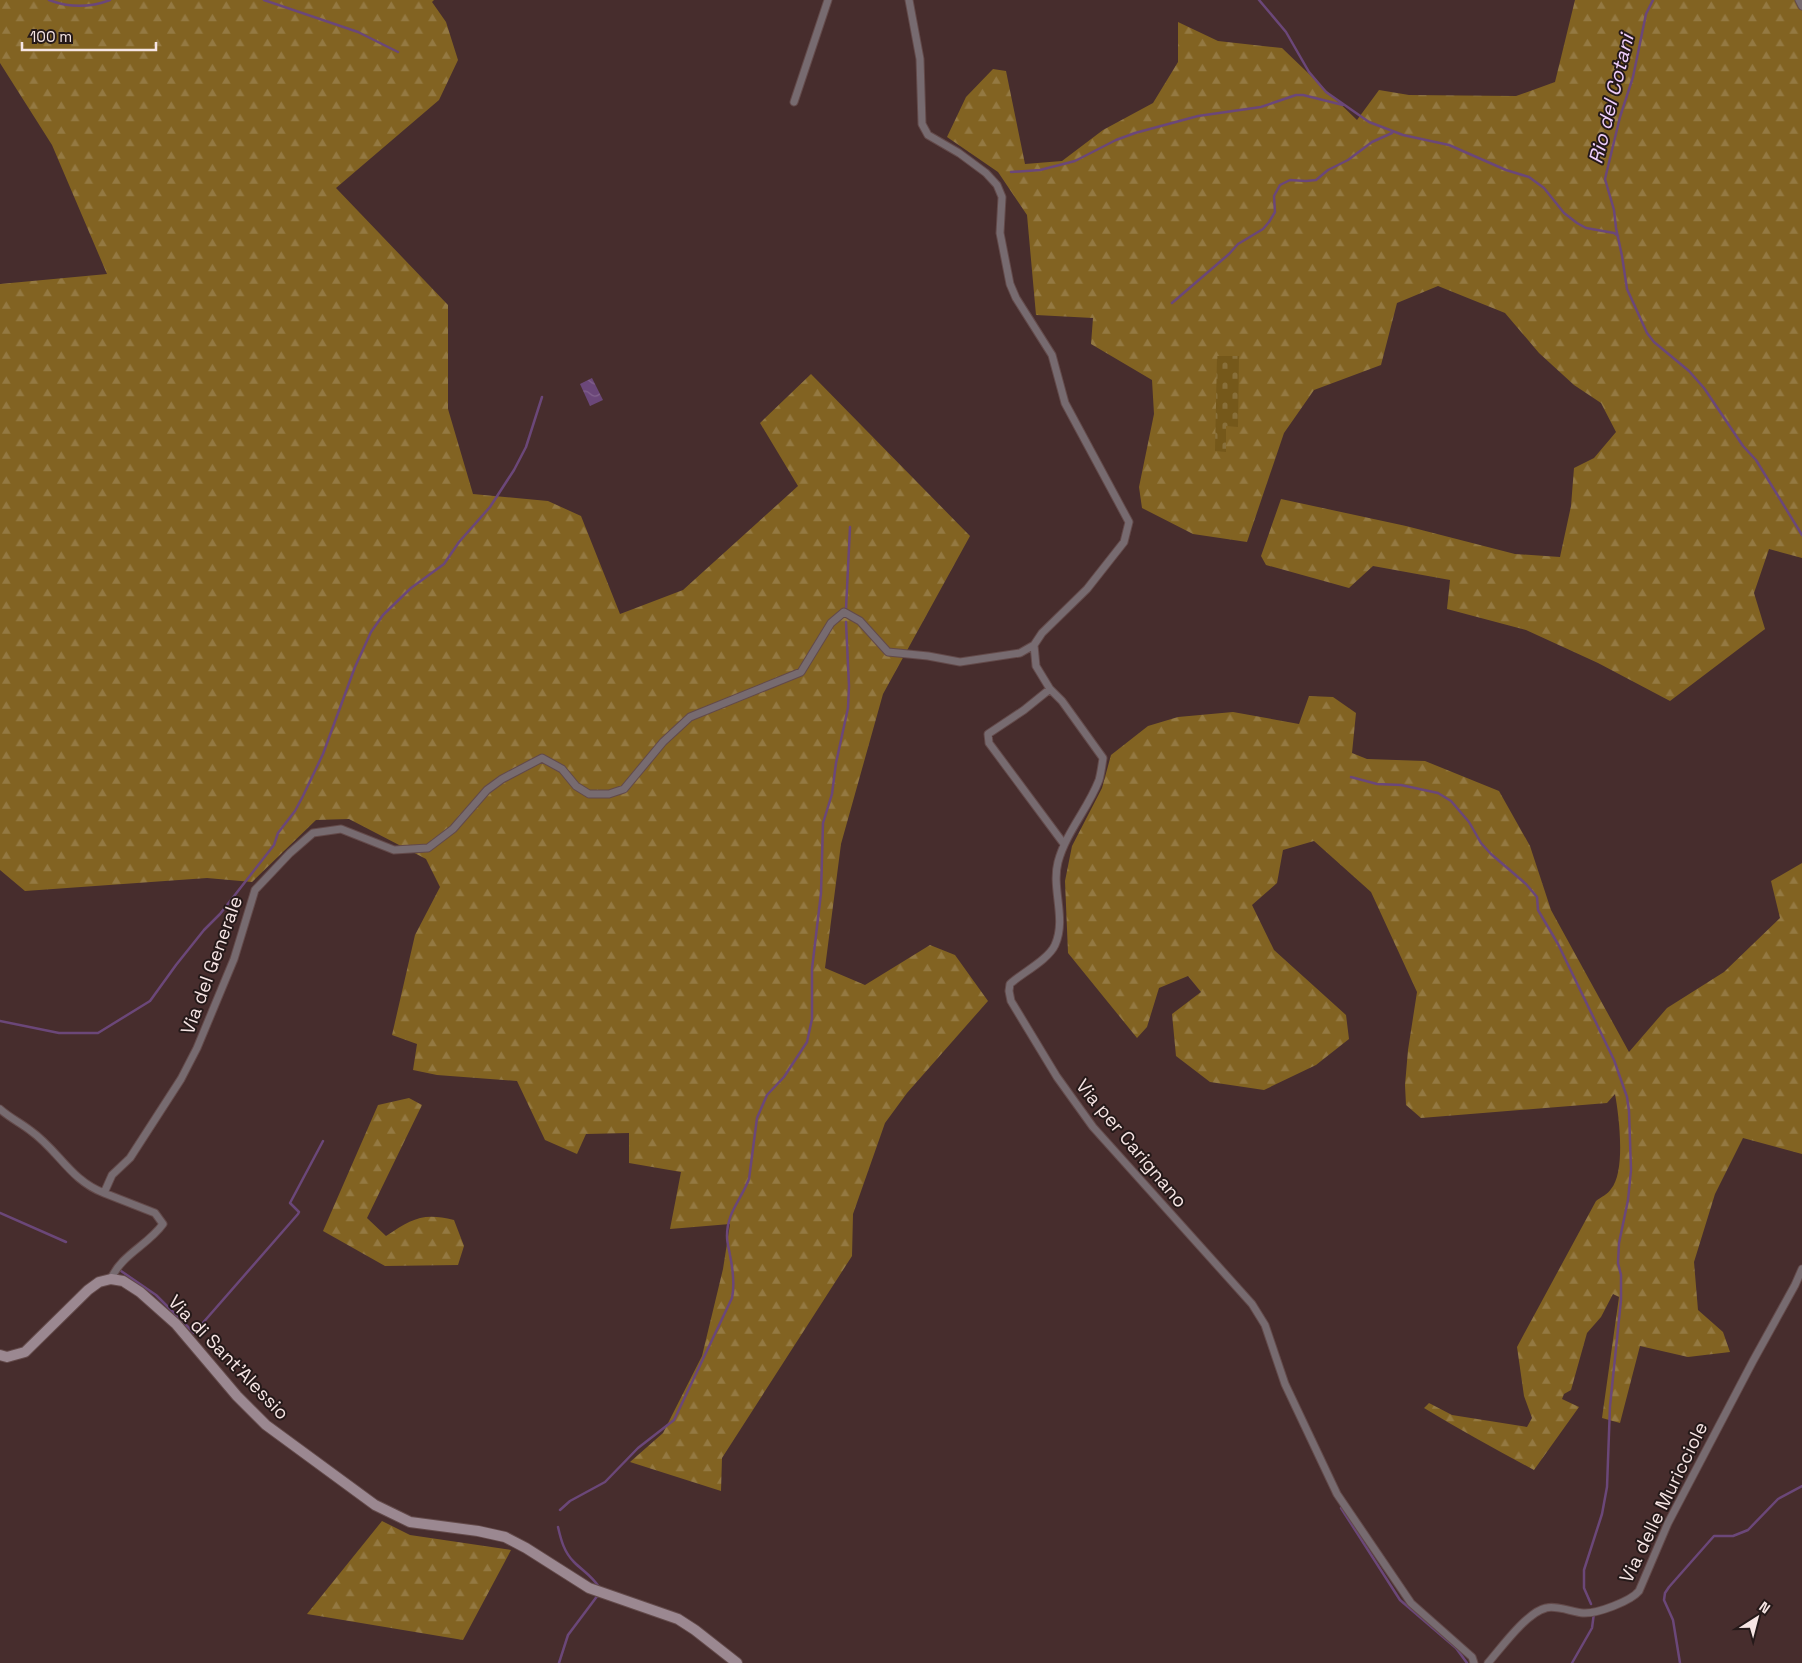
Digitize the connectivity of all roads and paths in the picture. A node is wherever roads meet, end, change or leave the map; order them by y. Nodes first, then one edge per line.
1 (828, 0) edge
2 (909, 0) edge
3 (1799, 0) edge
4 (1802, 6) edge
5 (794, 102) dead end
6 (1034, 645) junction
7 (1050, 689) junction
8 (1064, 844) junction
9 (0, 1109) edge
10 (104, 1193) junction
11 (1802, 1269) edge
12 (111, 1279) junction
13 (0, 1355) edge
14 (737, 1663) edge
15 (1474, 1663) edge
16 (1488, 1663) edge

1 - 5 street
2 - 6 street
3 - 4 street
6 - 7 street, Via per Carignano
6 - 10 street, Via del Generale
7 - 8 street, Via per Carignano
7 - 8 street
8 - 15 street, Via per Carignano
9 - 10 street
10 - 12 street
11 - 16 street, Via delle Muricciole
12 - 13 street
12 - 14 street, Via di Sant'Alessio

